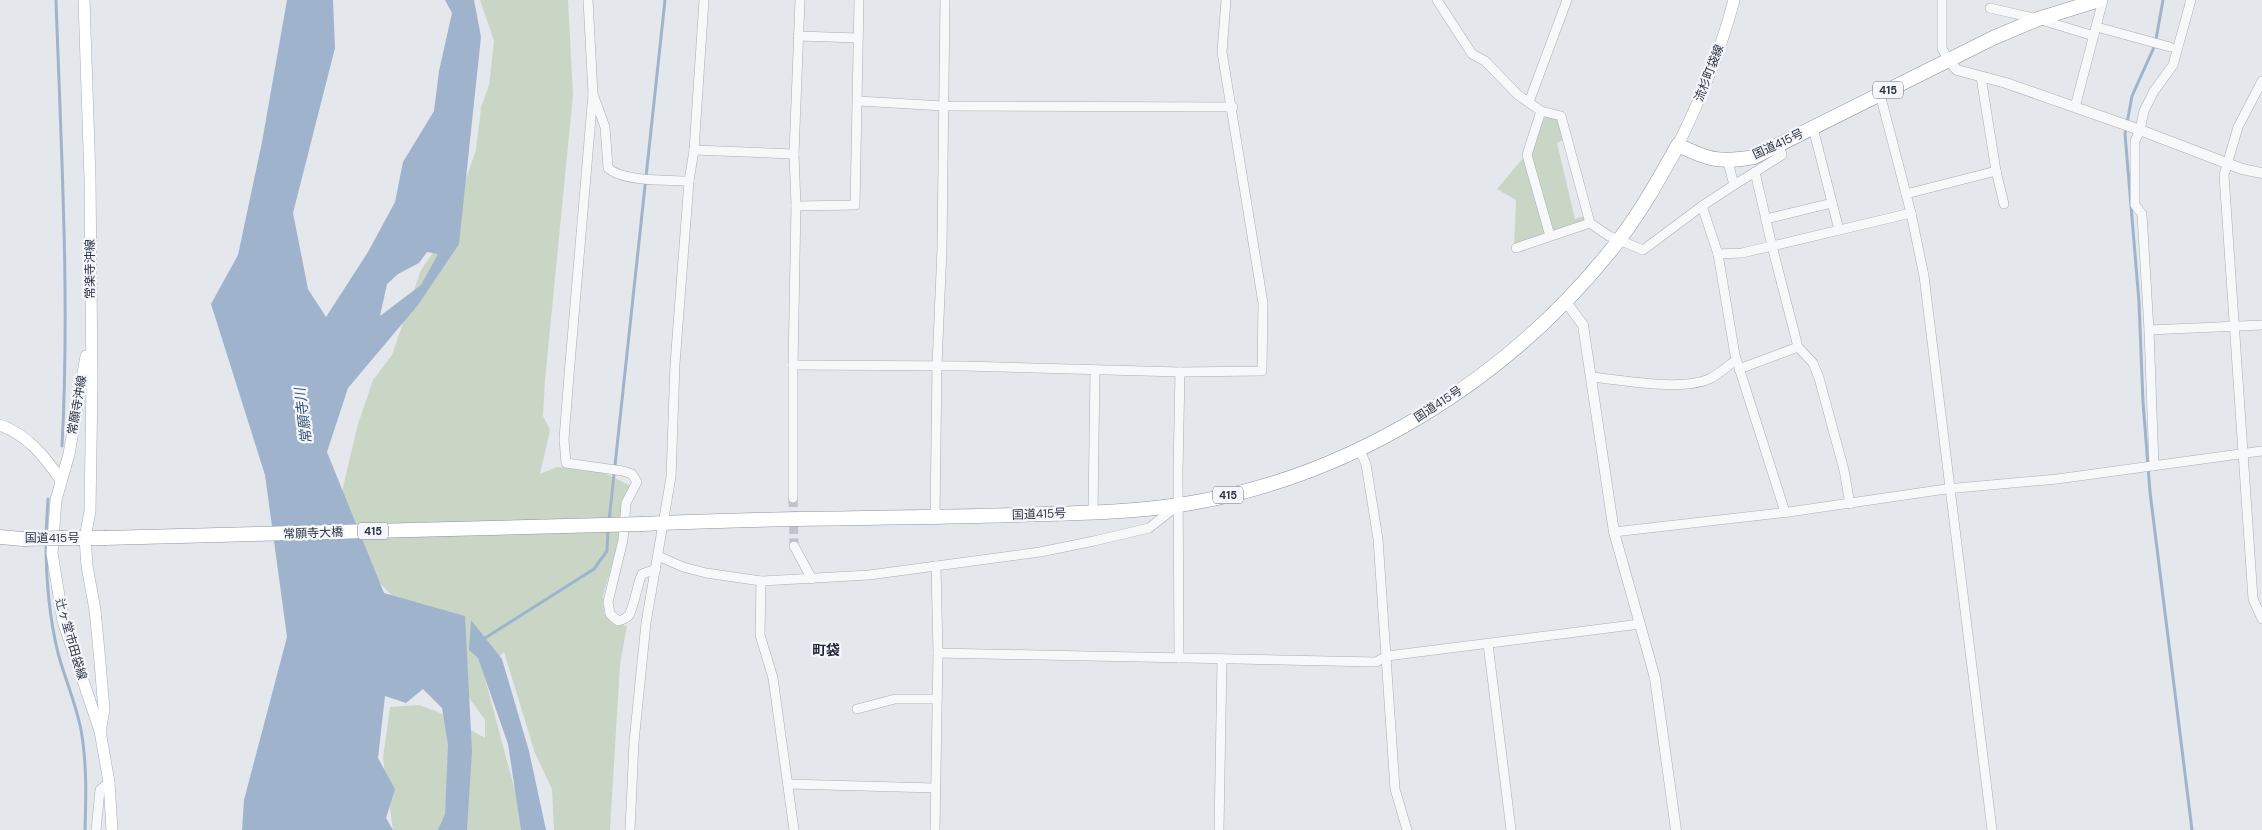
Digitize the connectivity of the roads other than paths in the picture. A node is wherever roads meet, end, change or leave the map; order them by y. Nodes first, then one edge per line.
1 (84, 0) edge
2 (588, 0) edge
3 (704, 0) edge
4 (800, 0) edge
5 (859, 0) edge
6 (945, 0) edge
7 (1226, 0) edge
8 (1437, 0) edge
9 (1567, 0) edge
10 (1734, 0) edge
11 (1942, 0) edge
12 (2099, 0) edge
13 (2103, 0) edge
14 (2191, 0) edge
15 (1990, 8) dead end
16 (2038, 19) junction
17 (2097, 27) junction
18 (798, 36) junction
19 (2094, 36) junction
20 (858, 38) junction
21 (2170, 46) dead end
22 (1948, 60) junction
23 (1981, 77) junction
24 (2262, 81) edge
25 (593, 94) junction
26 (1880, 94) junction
27 (858, 101) junction
28 (1529, 102) junction
29 (944, 106) junction
30 (1233, 107) junction
31 (2075, 107) junction
32 (1541, 111) junction
33 (1813, 128) junction
34 (2140, 130) junction
35 (1678, 145) junction
36 (1780, 145) junction
37 (694, 150) junction
38 (794, 154) junction
39 (1728, 162) junction
40 (2226, 163) junction
41 (1996, 171) junction
42 (1755, 172) junction
43 (2262, 173) edge
44 (689, 181) junction
45 (1734, 185) junction
46 (1906, 194) junction
47 (1832, 204) junction
48 (2004, 204) dead end
49 (796, 206) junction
50 (1702, 206) junction
51 (1911, 213) junction
52 (1766, 219) junction
53 (1590, 223) junction
54 (1839, 230) junction
55 (1550, 236) junction
56 (1619, 240) junction
57 (1772, 246) junction
58 (1516, 248) dead end
59 (1718, 254) junction
60 (1566, 302) junction
61 (2235, 325) junction
62 (2262, 325) edge
63 (90, 330) junction
64 (2149, 330) junction
65 (1798, 347) junction
66 (1738, 364) junction
67 (793, 365) junction
68 (937, 366) junction
69 (1095, 370) junction
70 (1180, 372) junction
71 (1591, 377) junction
72 (0, 425) edge
73 (1359, 449) junction
74 (2262, 450) edge
75 (2243, 454) junction
76 (2154, 466) junction
77 (61, 480) junction
78 (1951, 489) junction
79 (793, 498) tunnel mouth
80 (1850, 504) junction
81 (1178, 505) junction
82 (1094, 512) junction
83 (1785, 512) junction
84 (935, 517) junction
85 (664, 523) junction
86 (642, 524) joint
87 (1614, 532) junction
88 (0, 537) edge
89 (85, 538) junction
90 (104, 538) joint
91 (794, 546) tunnel mouth
92 (658, 556) junction
93 (936, 566) junction
94 (656, 569) junction
95 (812, 579) junction
96 (761, 581) junction
97 (2262, 619) edge
98 (1640, 624) junction
99 (1488, 644) junction
100 (938, 653) junction
101 (1387, 656) junction
102 (1180, 658) junction
103 (1222, 659) junction
104 (937, 699) junction
105 (857, 709) dead end
106 (100, 731) junction
107 (109, 782) junction
108 (788, 784) junction
109 (935, 788) junction
110 (96, 830) edge
111 (112, 830) edge
112 (630, 830) edge
113 (794, 830) edge
114 (935, 830) edge
115 (1219, 830) edge
116 (1407, 830) edge
117 (1511, 830) edge
118 (1676, 830) edge
119 (1992, 830) edge

1 - 63 main road, 常楽寺沖線
2 - 25 street
3 - 37 street
4 - 18 street
5 - 20 street
6 - 29 street
7 - 30 street
8 - 28 street
9 - 28 street
10 - 35 main road, 流杉町袋線
11 - 22 street
12 - 16 highway, 国道415号 / 415
13 - 17 street
14 - 34 street
15 - 16 street
16 - 19 street
16 - 22 highway, 国道415号 / 415
17 - 19 street
17 - 21 street
18 - 20 street
18 - 38 street
19 - 31 street
20 - 27 street
22 - 23 street
22 - 26 highway, 国道415号 / 415
23 - 31 street
23 - 41 street
24 - 40 street
25 - 44 street
25 - 94 street
26 - 33 highway, 国道415号 / 415
26 - 46 street
27 - 29 street
27 - 49 street
28 - 32 street
29 - 30 street
29 - 68 street
30 - 70 street
31 - 34 street
32 - 53 street
32 - 55 street
33 - 36 highway, 国道415号 / 415
33 - 47 street
34 - 40 street
34 - 64 street
35 - 39 highway, 国道415号 / 415
35 - 56 highway, 国道415号 / 415
36 - 39 highway, 国道415号 / 415
36 - 42 street
37 - 38 street
37 - 44 street
38 - 49 street
39 - 45 street
40 - 43 street
40 - 61 street
41 - 46 street
41 - 48 street
42 - 45 street
42 - 52 street
44 - 85 street
45 - 50 street
46 - 51 street
47 - 52 street
47 - 54 street
49 - 67 street
50 - 56 street
50 - 59 street
51 - 54 street
51 - 78 street
52 - 57 street
53 - 55 street
53 - 56 street
54 - 57 street
55 - 58 street
56 - 60 highway, 国道415号 / 415
57 - 59 street
57 - 65 street
59 - 66 street
60 - 71 street
60 - 73 highway, 国道415号 / 415
61 - 62 street
61 - 64 street
61 - 75 street
63 - 77 main road, 常願寺沖線
63 - 89 main road, 常楽寺沖線
64 - 76 street
65 - 66 street
65 - 80 street
66 - 71 street
66 - 83 street
67 - 68 street
67 - 79 street
68 - 69 street
68 - 84 street
69 - 70 street
69 - 82 street
70 - 81 street
71 - 87 street
72 - 77 main road
73 - 81 highway, 国道415号 / 415
73 - 101 street
74 - 75 street
75 - 76 street
75 - 97 street
76 - 78 street
77 - 106 main road, 辻ヶ堂市田袋線
78 - 80 street
78 - 119 street
80 - 83 street
81 - 82 highway, 国道415号 / 415
81 - 93 street
81 - 102 street
82 - 84 highway, 国道415号 / 415
83 - 87 street
84 - 85 highway, 国道415号 / 415
85 - 86 highway, 国道415号 / 415
85 - 92 street
86 - 90 highway, 常願寺大橋 / 415, bridge
87 - 98 street
88 - 89 highway, 国道415号 / 415, bridge
89 - 90 highway, 国道415号 / 415
89 - 106 main road, 辻ヶ堂市田袋線
91 - 95 street
92 - 94 street
92 - 96 street
93 - 95 street
93 - 100 street
94 - 112 street
95 - 96 street
96 - 108 street
98 - 99 street
98 - 118 street
99 - 101 street
99 - 117 street
100 - 102 street
100 - 104 street
101 - 103 street
101 - 116 street
102 - 103 street
103 - 115 street
104 - 105 street
104 - 109 street
106 - 107 main road, 辻ヶ堂市田袋線
107 - 110 street
107 - 111 main road, 辻ヶ堂市田袋線
108 - 109 street
108 - 113 street
109 - 114 street

